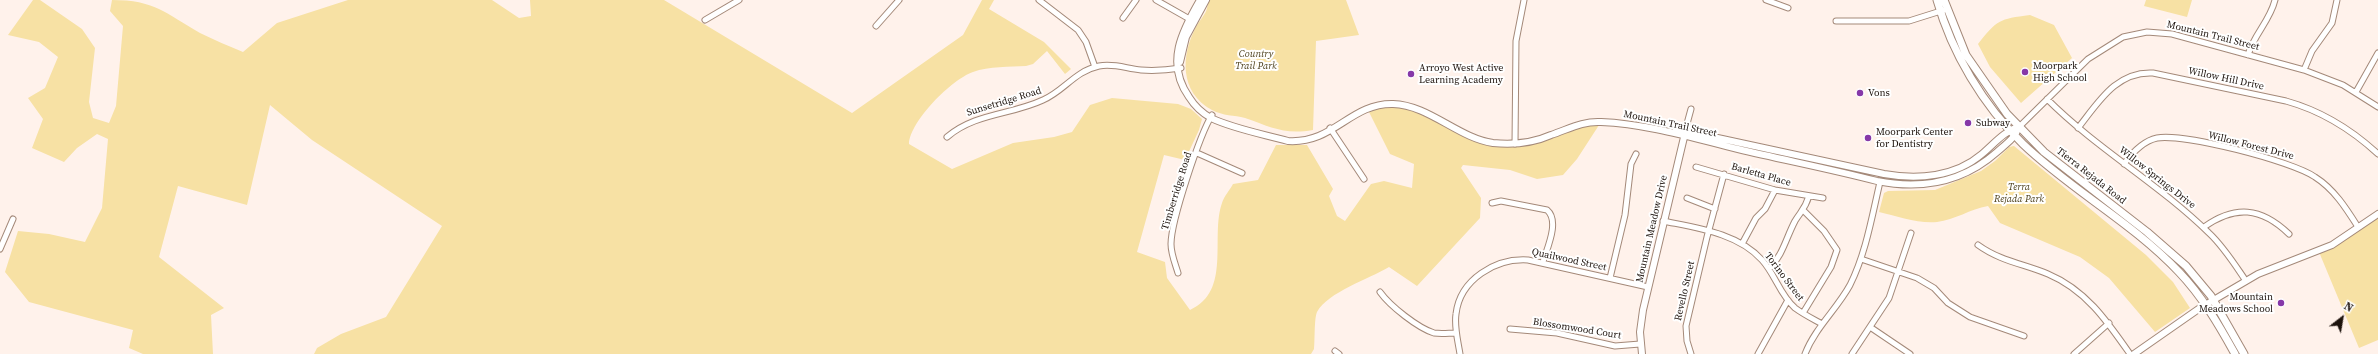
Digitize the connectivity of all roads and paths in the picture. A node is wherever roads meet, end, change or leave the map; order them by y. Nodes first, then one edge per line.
1 (739, 0) edge
2 (899, 0) edge
3 (1039, 0) edge
4 (1136, 0) edge
5 (1156, 0) edge
6 (1200, 0) edge
7 (1206, 0) edge
8 (1524, 0) edge
9 (1766, 0) edge
10 (1937, 0) edge
11 (1944, 0) edge
12 (2275, 0) edge
13 (2337, 0) edge
14 (1788, 8) dead end
15 (1943, 10) junction
16 (1123, 18) dead end
17 (705, 20) dead end
18 (1192, 20) junction
19 (1836, 22) dead end
20 (876, 26) dead end
21 (2378, 53) edge
22 (2248, 55) junction
23 (1095, 67) junction
24 (1179, 68) junction
25 (2304, 70) junction
26 (2356, 92) junction
27 (2047, 99) junction
28 (2378, 106) edge
29 (1691, 109) dead end
30 (1211, 116) junction
31 (2019, 127) junction
32 (2078, 128) junction
33 (2010, 129) junction
34 (1331, 130) junction
35 (1684, 134) junction
36 (947, 136) dead end
37 (2015, 136) junction
38 (1515, 142) junction
39 (1197, 153) junction
40 (1636, 154) dead end
41 (2378, 154) edge
42 (2124, 164) junction
43 (1696, 167) dead end
44 (1242, 173) dead end
45 (1724, 174) junction
46 (1364, 179) dead end
47 (1880, 182) junction
48 (1775, 190) junction
49 (1809, 196) junction
50 (1687, 198) dead end
51 (1823, 198) dead end
52 (1492, 203) dead end
53 (1715, 209) junction
54 (1804, 211) junction
55 (2378, 214) edge
56 (13, 219) dead end
57 (1663, 221) junction
58 (2204, 227) junction
59 (2358, 227) junction
60 (1709, 232) junction
61 (1911, 234) dead end
62 (2289, 234) dead end
63 (1742, 244) junction
64 (1978, 245) dead end
65 (0, 249) edge
66 (1861, 259) junction
67 (1543, 262) junction
68 (1769, 269) junction
69 (1899, 272) junction
70 (1178, 273) dead end
71 (1610, 278) junction
72 (2246, 281) junction
73 (1648, 287) junction
74 (1380, 292) dead end
75 (1788, 300) junction
76 (2214, 300) junction
77 (2205, 305) junction
78 (1803, 313) junction
79 (2109, 323) junction
80 (1822, 324) junction
81 (1870, 327) junction
82 (1510, 329) dead end
83 (1456, 333) junction
84 (2024, 336) dead end
85 (1640, 344) junction
86 (1460, 354) edge
87 (1642, 354) edge
88 (1691, 354) edge
89 (1758, 354) edge
90 (1805, 354) edge
91 (1852, 354) edge
92 (1910, 354) edge
93 (2074, 354) edge
94 (2130, 354) edge
95 (2134, 354) edge
96 (2236, 354) edge
97 (2244, 354) edge

1 - 17 street
2 - 20 street
3 - 23 street
4 - 16 street
5 - 18 street
6 - 18 street, Mountain Trail Street
7 - 18 street, Mountain Trail Street
8 - 38 street
9 - 14 street
10 - 15 main road, Tierra Rejada Road
11 - 15 main road, Tierra Rejada Road
12 - 22 street
13 - 25 street
15 - 19 street
15 - 31 main road, Tierra Rejada Road
15 - 33 main road, Tierra Rejada Road
18 - 24 street, Mountain Trail Street
21 - 26 street
22 - 25 street, Mountain Trail Street
22 - 27 street, Mountain Trail Street
23 - 24 street, Sunsetridge Road
23 - 36 street, Sunsetridge Road
24 - 30 street, Mountain Trail Street
25 - 26 street, Mountain Trail Street
26 - 28 street, Mountain Trail Street
27 - 31 street, Mountain Trail Street
27 - 32 street, Willow Springs Drive
29 - 35 street, Mountain Meadow Drive
30 - 34 street, Mountain Trail Street
30 - 39 street, Timberridge Road
31 - 33 street, Mountain Trail Street
31 - 37 street, Mountain Trail Street
31 - 76 main road, Tierra Rejada Road
32 - 41 street, Willow Hill Drive
32 - 42 street, Willow Springs Drive
33 - 35 street, Mountain Trail Street
33 - 37 main road, Tierra Rejada Road
34 - 38 street, Mountain Trail Street
34 - 46 street
35 - 38 street, Mountain Trail Street
35 - 47 street, Mountain Trail Street
35 - 57 street, Mountain Meadow Drive
37 - 47 street, Mountain Trail Street
37 - 77 main road, Tierra Rejada Road
39 - 44 street
39 - 70 street, Timberridge Road
40 - 71 street
42 - 58 street, Willow Springs Drive
42 - 59 street, Willow Forest Drive
43 - 45 street, Barletta Place
45 - 48 street, Barletta Place
45 - 53 street, Revello Street
47 - 66 street
48 - 49 street, Barletta Place
48 - 63 street
49 - 51 street, Barletta Place
49 - 54 street
50 - 53 street
52 - 67 street
53 - 60 street, Revello Street
54 - 68 street
54 - 78 street
55 - 59 street
56 - 65 street
57 - 60 street, Torino Street
57 - 73 street, Mountain Meadow Drive
58 - 62 street
58 - 72 street, Willow Springs Drive
59 - 72 street
60 - 63 street, Torino Street
60 - 88 street, Revello Street
61 - 69 street
63 - 68 street, Torino Street
64 - 79 street
66 - 69 street
66 - 80 street
67 - 71 street, Quailwood Street
67 - 83 street, Quailwood Street
68 - 75 street, Torino Street
69 - 81 street
69 - 84 street
71 - 73 street, Quailwood Street
72 - 76 street
73 - 85 street, Mountain Meadow Drive
74 - 83 street
75 - 78 street, Torino Street
75 - 89 street
76 - 77 street
76 - 97 main road, Tierra Rejada Road
77 - 95 street
77 - 96 main road, Tierra Rejada Road
78 - 80 street, Torino Street
79 - 93 street
79 - 94 street
80 - 90 street
81 - 91 street
81 - 92 street
82 - 85 street, Blossomwood Court
83 - 86 street, Quailwood Street
85 - 87 street, Mountain Meadow Drive

